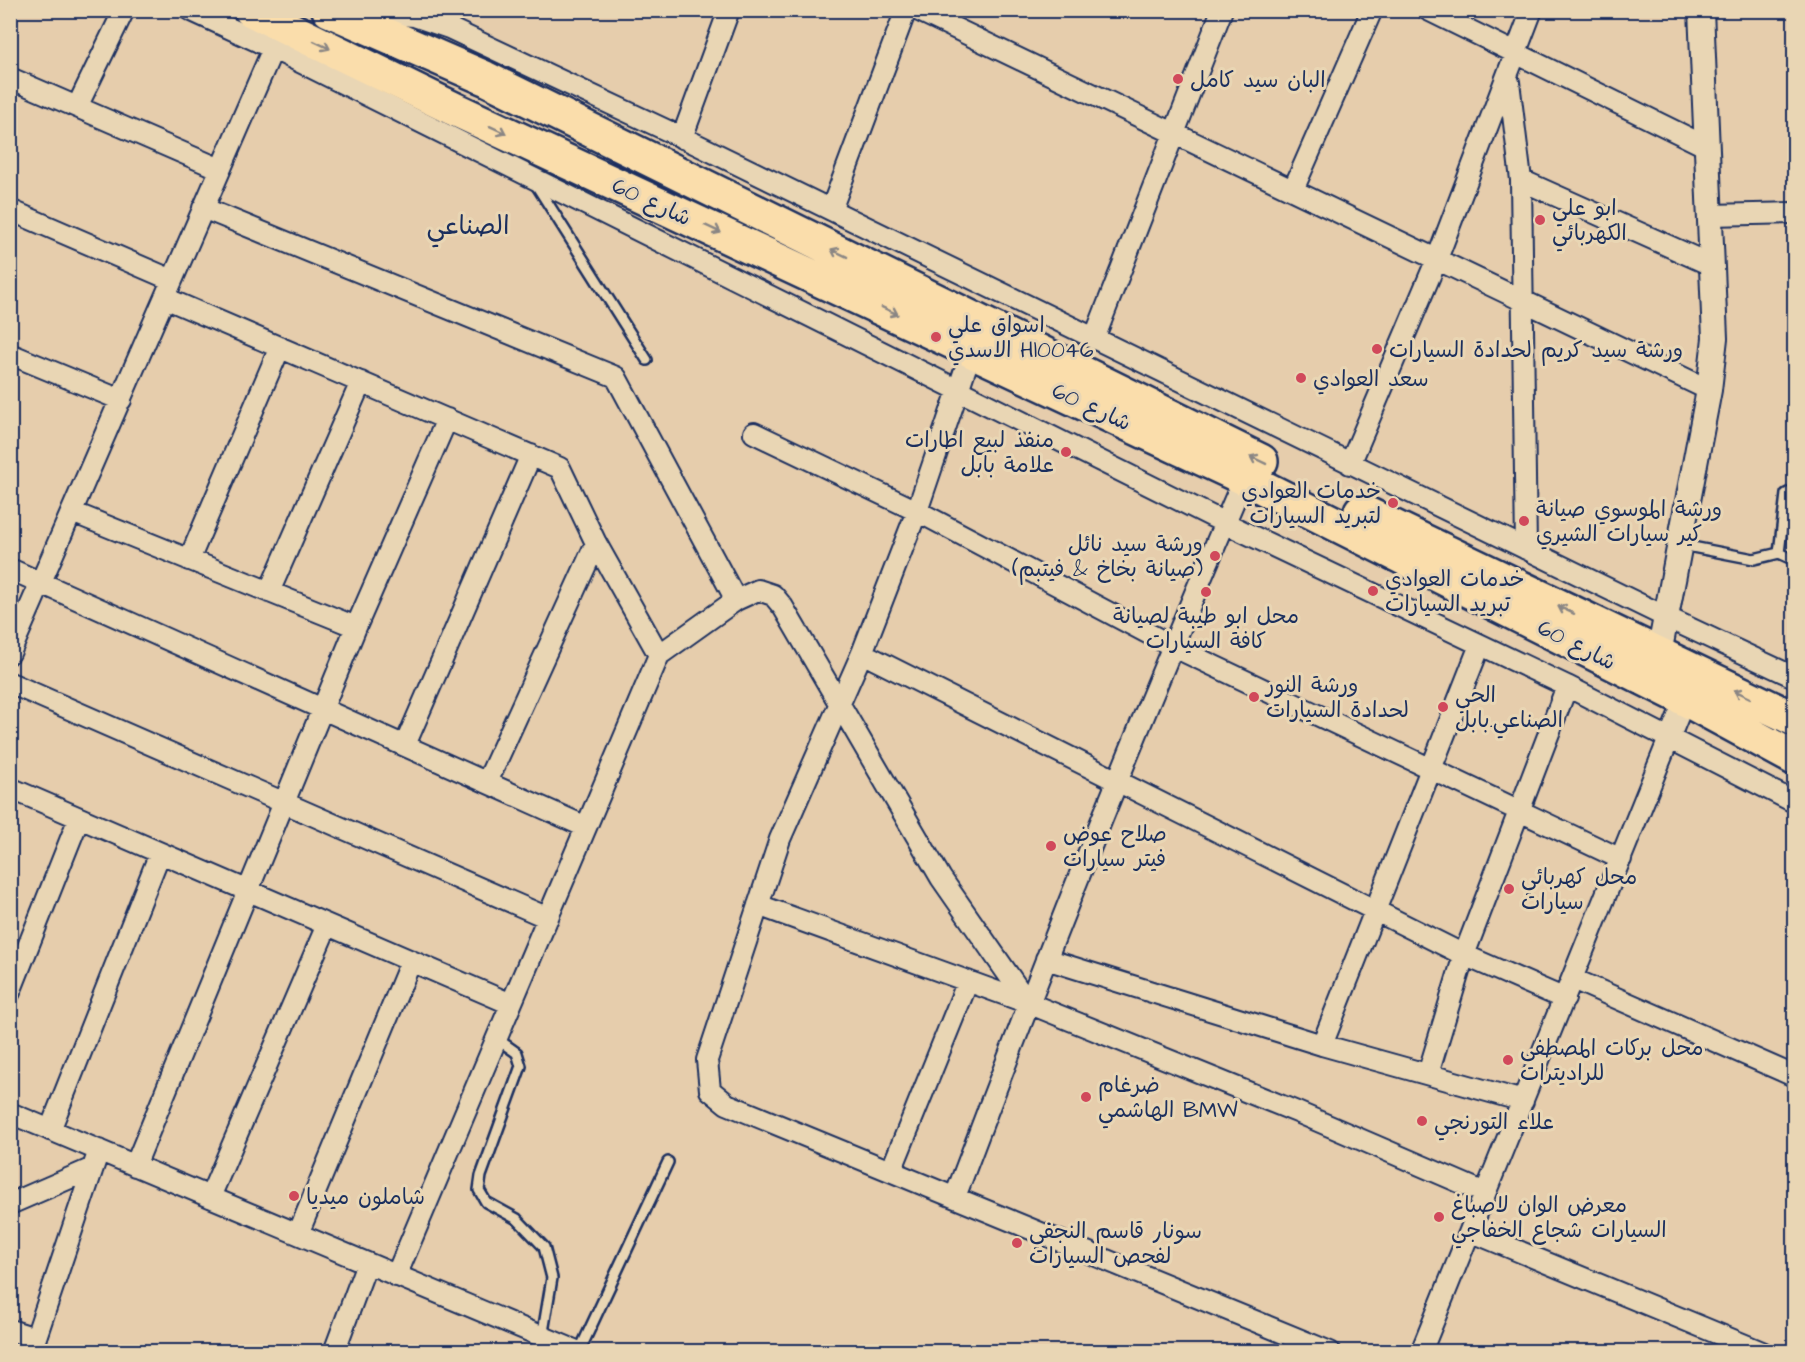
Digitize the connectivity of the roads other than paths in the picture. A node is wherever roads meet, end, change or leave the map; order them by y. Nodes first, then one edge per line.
1 (124, 10) edge
2 (190, 10) edge
3 (251, 10) edge
4 (329, 10) edge
5 (342, 10) edge
6 (729, 10) edge
7 (906, 10) edge
8 (917, 10) edge
9 (1222, 10) edge
10 (1372, 10) edge
11 (1428, 10) edge
12 (1701, 10) edge
13 (1531, 12) edge
14 (415, 13) edge
15 (278, 37) junction
16 (1517, 54) junction
17 (10, 78) edge
18 (1508, 78) junction
19 (77, 107) junction
20 (446, 120) junction
21 (1176, 134) junction
22 (682, 138) junction
23 (1707, 147) junction
24 (220, 170) junction
25 (532, 178) junction
26 (1521, 180) junction
27 (1293, 190) junction
28 (203, 208) junction
29 (10, 210) edge
30 (831, 210) junction
31 (1794, 213) edge
32 (1709, 214) junction
33 (1437, 259) junction
34 (1711, 265) junction
35 (168, 289) junction
36 (1525, 302) junction
37 (1094, 339) junction
38 (280, 347) junction
39 (972, 349) junction
40 (10, 354) edge
41 (647, 360) dead end
42 (361, 382) junction
43 (957, 389) junction
44 (1709, 390) junction
45 (121, 400) junction
46 (447, 419) junction
47 (754, 433) dead end
48 (531, 454) junction
49 (1350, 464) junction
50 (1244, 478) junction
51 (1794, 490) edge
52 (916, 511) junction
53 (72, 512) junction
54 (1225, 523) junction
55 (596, 543) junction
56 (1680, 545) junction
57 (1526, 549) junction
58 (1779, 553) junction
59 (189, 560) junction
60 (1794, 560) edge
61 (10, 569) edge
62 (42, 582) junction
63 (269, 592) junction
64 (736, 600) junction
65 (1666, 617) junction
66 (356, 627) junction
67 (1480, 645) junction
68 (1172, 646) junction
69 (10, 653) edge
70 (862, 653) junction
71 (1659, 654) junction
72 (659, 655) junction
73 (1794, 677) edge
74 (10, 683) edge
75 (1567, 686) junction
76 (1685, 699) junction
77 (839, 700) junction
78 (324, 708) junction
79 (1794, 719) edge
80 (1668, 737) junction
81 (405, 745) junction
82 (1794, 758) edge
83 (1432, 769) junction
84 (1118, 780) junction
85 (487, 782) junction
86 (10, 788) edge
87 (284, 802) junction
88 (1794, 802) edge
89 (1520, 811) junction
90 (80, 818) junction
91 (586, 827) junction
92 (160, 853) junction
93 (1621, 859) junction
94 (248, 890) junction
95 (758, 905) junction
96 (1377, 911) junction
97 (548, 918) junction
98 (327, 925) junction
99 (1464, 954) junction
100 (1046, 959) junction
101 (411, 961) junction
102 (1573, 979) junction
103 (968, 981) junction
104 (10, 992) edge
105 (1565, 999) junction
106 (1028, 1003) junction
107 (511, 1004) junction
108 (496, 1038) junction
109 (1322, 1045) junction
110 (1428, 1074) junction
111 (1794, 1076) edge
112 (1523, 1101) junction
113 (10, 1113) edge
114 (50, 1130) junction
115 (96, 1159) junction
116 (668, 1162) dead end
117 (135, 1166) junction
118 (891, 1171) junction
119 (1485, 1193) junction
120 (210, 1197) junction
121 (955, 1197) junction
122 (10, 1204) edge
123 (1470, 1231) junction
124 (298, 1234) junction
125 (367, 1263) junction
126 (396, 1276) junction
127 (10, 1330) edge
128 (542, 1338) junction
129 (33, 1345) edge
130 (334, 1352) edge
131 (579, 1352) edge
132 (1330, 1352) edge
133 (1421, 1352) edge
134 (1762, 1352) edge

1 - 19 street
2 - 15 street
3 - 15 highway, شارع 60
71 -> 4 highway, شارع 60
5 - 14 street
6 - 22 street
7 - 30 street
8 - 21 street
9 - 21 street
10 - 27 street
11 - 16 street
12 - 23 street
13 - 16 street
14 - 22 street
15 - 20 highway, شارع 60
15 - 24 street
16 - 18 street
16 - 23 street
17 - 19 street
18 - 26 street
18 - 33 street
19 - 24 street
20 - 25 street
20 -> 39 highway, شارع 60
21 - 27 street
21 - 37 street
22 - 30 street
23 - 32 street
24 - 28 street
25 - 41 lane
25 - 43 street
26 - 34 street
26 - 36 street
27 - 33 street
28 - 35 street
28 - 64 street
29 - 35 street
30 - 37 street
31 - 32 street
32 - 34 street
33 - 36 street
33 - 49 street
34 - 44 street
35 - 38 street
35 - 45 street
36 - 44 street
36 - 57 street
37 - 49 street
38 - 42 street
38 - 59 street
39 - 43 street
39 - 50 highway, شارع 60
40 - 45 street
42 - 46 street
42 - 63 street
43 - 52 street
43 - 54 street
44 - 56 street
45 - 53 street
46 - 48 street
46 - 66 street
47 - 52 street
48 - 55 street
48 - 81 street
49 - 57 street
50 - 54 street
50 - 76 highway, شارع 60
51 - 58 lane
52 - 68 street
52 - 70 street
53 - 59 street
53 - 62 street
54 - 67 street
54 - 68 street
55 - 72 street
55 - 85 street
56 - 58 lane
56 - 65 street
57 - 65 street
58 - 60 lane
59 - 63 street
61 - 62 street
62 - 69 street
62 - 78 street
63 - 66 street
64 - 72 street
64 - 77 street
65 - 71 street
65 - 73 street
66 - 78 street
67 - 75 street
67 - 83 street
68 - 83 street
68 - 84 street
70 - 77 street
70 - 84 street
79 -> 71 highway, شارع 60
72 - 91 street
74 - 87 street
75 - 80 street
75 - 89 street
76 - 80 street
76 - 82 highway, شارع 60
77 - 95 street
77 - 106 street
78 - 81 street
78 - 87 street
80 - 88 street
80 - 93 street
81 - 85 street
83 - 89 street
83 - 96 street
84 - 96 street
84 - 100 street
85 - 91 street
86 - 90 street
87 - 94 street
87 - 97 street
89 - 93 street
89 - 99 street
90 - 92 street
90 - 104 street
91 - 97 street
92 - 94 street
92 - 114 street
93 - 102 street
94 - 98 street
94 - 117 street
95 - 103 street
95 - 118 street
96 - 99 street
96 - 109 street
97 - 107 street
98 - 101 street
98 - 120 street
99 - 105 street
99 - 110 street
100 - 106 street
100 - 109 street
101 - 107 street
101 - 124 street
102 - 105 street
102 - 111 street
103 - 106 street
103 - 118 street
105 - 112 street
106 - 119 street
106 - 121 street
107 - 108 street
108 - 126 street
108 - 128 lane
109 - 110 street
110 - 112 street
112 - 119 street
113 - 114 street
114 - 115 street
115 - 117 street
115 - 122 street
115 - 129 street
116 - 131 lane
117 - 120 street
118 - 121 street
119 - 123 street
120 - 124 street
121 - 132 street
123 - 133 street
123 - 134 street
124 - 125 street
125 - 126 street
125 - 130 street
126 - 128 street
127 - 129 street
128 - 131 street

